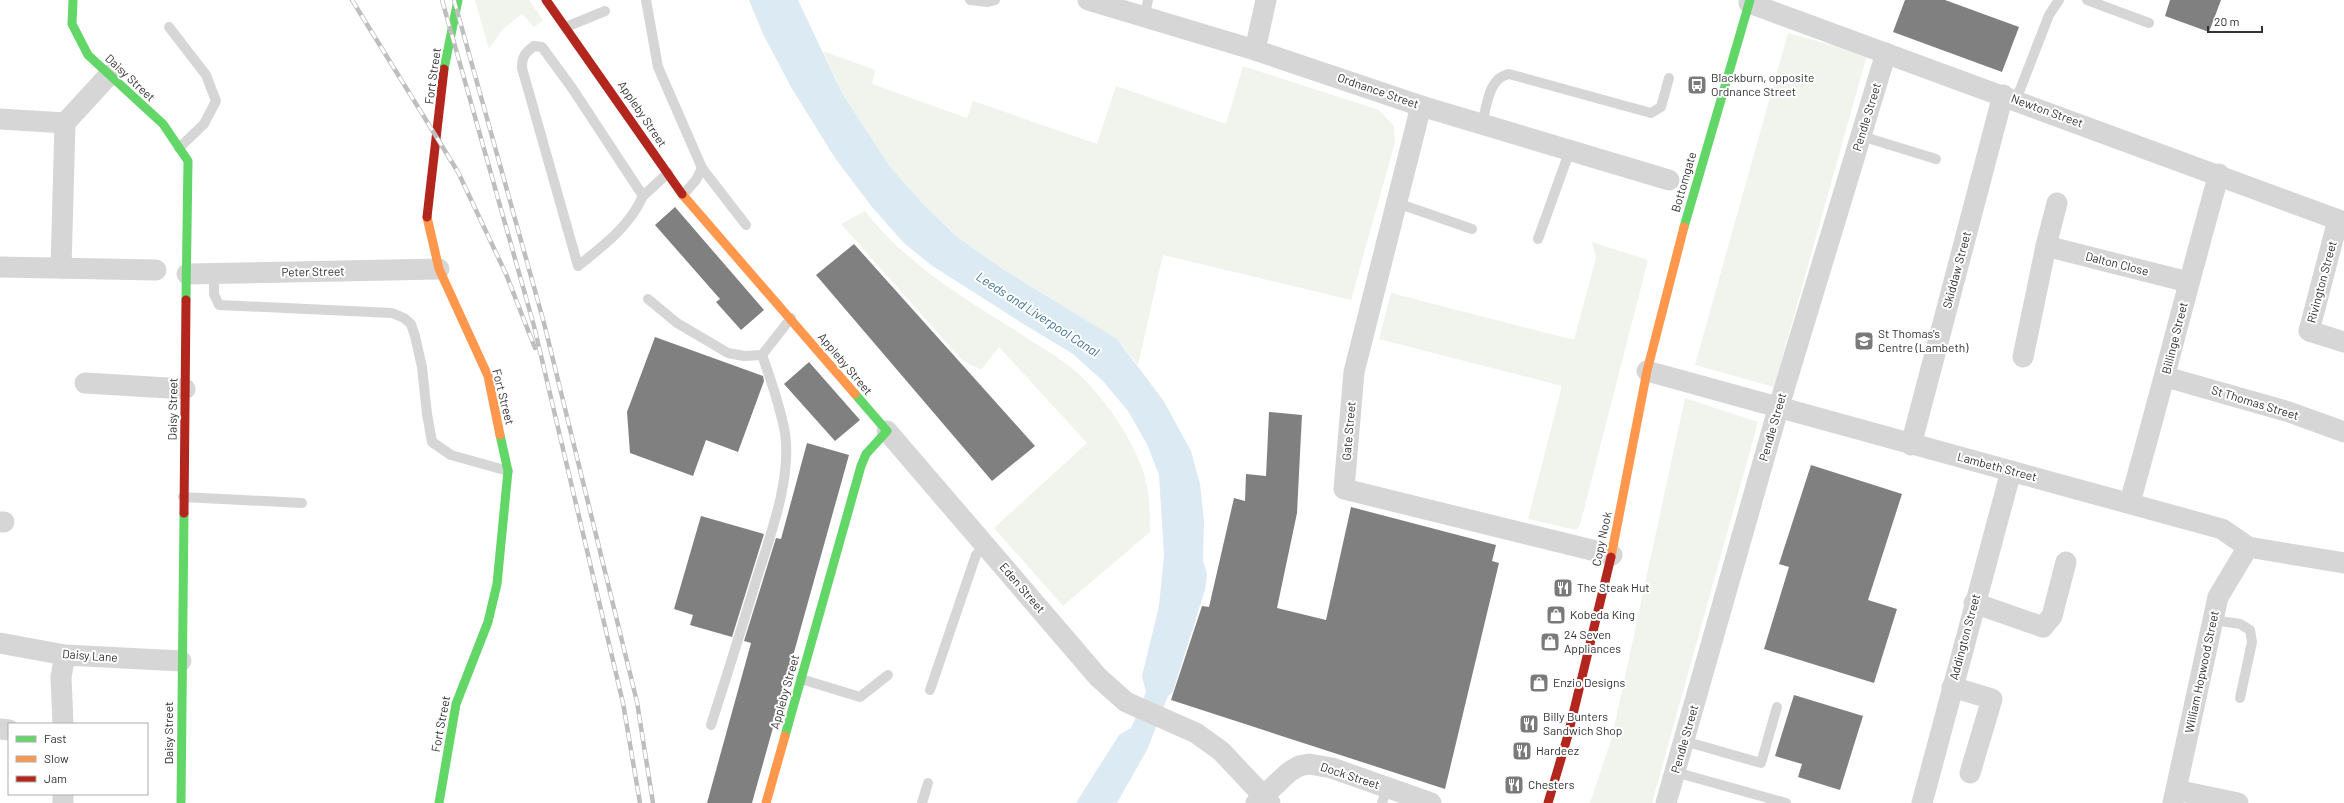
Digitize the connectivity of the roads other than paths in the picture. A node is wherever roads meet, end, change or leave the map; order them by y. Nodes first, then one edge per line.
1 (73, 0) edge
2 (458, 0) edge
3 (546, 0) edge
4 (646, 0) edge
5 (970, 0) edge
6 (995, 0) edge
7 (1088, 0) edge
8 (1266, 0) edge
9 (2059, 0) edge
10 (2087, 0) edge
11 (1749, 1) edge
12 (1146, 9) edge
13 (605, 11) dead end
14 (2149, 22) dead end
15 (169, 27) dead end
16 (566, 27) junction
17 (1255, 50) junction
18 (1886, 53) junction
19 (109, 74) junction
20 (1669, 78) dead end
21 (2010, 97) junction
22 (1421, 106) junction
23 (0, 119) edge
24 (65, 123) junction
25 (1482, 124) junction
26 (1861, 136) junction
27 (179, 148) junction
28 (1570, 150) junction
29 (1936, 159) dead end
30 (702, 168) junction
31 (668, 173) junction
32 (2219, 174) junction
33 (1669, 180) dead end
34 (683, 194) junction
35 (643, 196) junction
36 (1397, 203) junction
37 (2057, 203) dead end
38 (2341, 221) edge
39 (746, 225) dead end
40 (1472, 229) dead end
41 (1538, 238) dead end
42 (2046, 246) junction
43 (0, 267) edge
44 (61, 268) junction
45 (439, 269) junction
46 (156, 270) dead end
47 (187, 274) junction
48 (214, 274) junction
49 (2188, 282) junction
50 (648, 299) dead end
51 (791, 318) junction
52 (2344, 342) edge
53 (762, 354) junction
54 (2023, 357) dead end
55 (1647, 371) junction
56 (2166, 376) junction
57 (85, 383) dead end
58 (185, 389) junction
59 (1779, 406) junction
60 (887, 431) junction
61 (2344, 432) edge
62 (1911, 444) junction
63 (508, 471) junction
64 (2010, 471) junction
65 (183, 497) junction
66 (2130, 502) junction
67 (302, 503) dead end
68 (985, 545) junction
69 (2248, 547) junction
70 (1612, 555) junction
71 (2066, 562) dead end
72 (2344, 563) edge
73 (1974, 603) junction
74 (2213, 620) junction
75 (0, 643) edge
76 (65, 655) junction
77 (181, 661) junction
78 (888, 675) dead end
79 (801, 678) junction
80 (1952, 687) junction
81 (930, 690) dead end
82 (2240, 698) dead end
83 (1777, 706) dead end
84 (62, 723) edge
85 (711, 725) dead end
86 (1684, 741) junction
87 (1675, 772) junction
88 (1970, 773) dead end
89 (928, 783) dead end
90 (1384, 796) edge
91 (2174, 796) edge
92 (1264, 801) edge
93 (180, 803) edge
94 (439, 803) edge
95 (766, 803) edge
96 (922, 803) edge
97 (1431, 803) edge
98 (1548, 803) edge
99 (1666, 803) edge
100 (1786, 803) edge
101 (1922, 803) edge
102 (2238, 803) edge

1 - 19 main road, Daisy Street
2 - 45 main road, Fort Street
3 - 16 main road, Appleby Street
4 - 30 lane
5 - 6 lane
7 - 12 street, Ordnance Street
8 - 17 street
9 - 21 lane
10 - 14 lane
11 - 18 street, Newton Street
11 - 55 main road, Bottomgate
12 - 17 street, Ordnance Street
13 - 16 lane
15 - 27 lane
16 - 31 main road, Appleby Street
17 - 22 street, Ordnance Street
18 - 21 street, Newton Street
18 - 26 street, Pendle Street
19 - 24 street
19 - 27 main road, Daisy Street
20 - 25 lane
21 - 32 street, Newton Street
21 - 62 street, Skiddaw Street
22 - 25 street, Ordnance Street
22 - 36 street, Gate Street
23 - 24 street
24 - 44 street
25 - 28 street, Ordnance Street
26 - 29 lane
26 - 59 street, Pendle Street
27 - 47 main road, Daisy Street
28 - 33 street, Ordnance Street
28 - 41 lane
30 - 34 lane
30 - 39 lane
31 - 34 main road, Appleby Street
31 - 35 lane
32 - 38 street, Newton Street
32 - 49 street, Billinge Street
34 - 51 main road, Appleby Street
35 - 35 lane
36 - 40 lane
36 - 70 street, Gate Street
37 - 42 street
38 - 52 street, Rivington Street
42 - 49 street, Dalton Close
42 - 54 street
43 - 44 street
44 - 46 street
45 - 48 street, Peter Street
45 - 63 main road, Fort Street
47 - 48 street, Peter Street
47 - 58 main road, Daisy Street
48 - 63 lane
49 - 56 street, Billinge Street
50 - 53 lane
51 - 53 lane
51 - 60 main road, Appleby Street
53 - 85 lane
55 - 59 street, Lambeth Street
55 - 70 main road, Copy Nook
56 - 61 street, St Thomas Street
56 - 66 street, Billinge Street
57 - 58 street
58 - 65 main road, Daisy Street
59 - 62 street, Lambeth Street
59 - 86 street, Pendle Street
60 - 68 street, Eden Street
60 - 79 main road, Appleby Street
62 - 64 street, Lambeth Street
63 - 94 main road, Fort Street
64 - 66 street, Lambeth Street
64 - 73 street, Addington Street
65 - 67 lane
65 - 77 main road, Daisy Street
66 - 69 street, Lambeth Street
68 - 81 lane
68 - 92 street, Eden Street
69 - 72 street, Lambeth Street
69 - 74 street, William Hopwood Street
70 - 98 main road, Copy Nook
71 - 73 street
73 - 80 street, Addington Street
74 - 82 lane
74 - 91 street, William Hopwood Street
75 - 76 street, Daisy Lane
76 - 77 street, Daisy Lane
76 - 84 street
77 - 93 main road, Daisy Street
78 - 79 lane
79 - 95 main road, Appleby Street
80 - 88 street
80 - 101 street, Addington Street
83 - 86 lane
86 - 87 street, Pendle Street
87 - 99 street, Pendle Street
87 - 100 lane
89 - 96 lane
90 - 92 street, Dock Street
90 - 97 street, Dock Street
91 - 102 street

